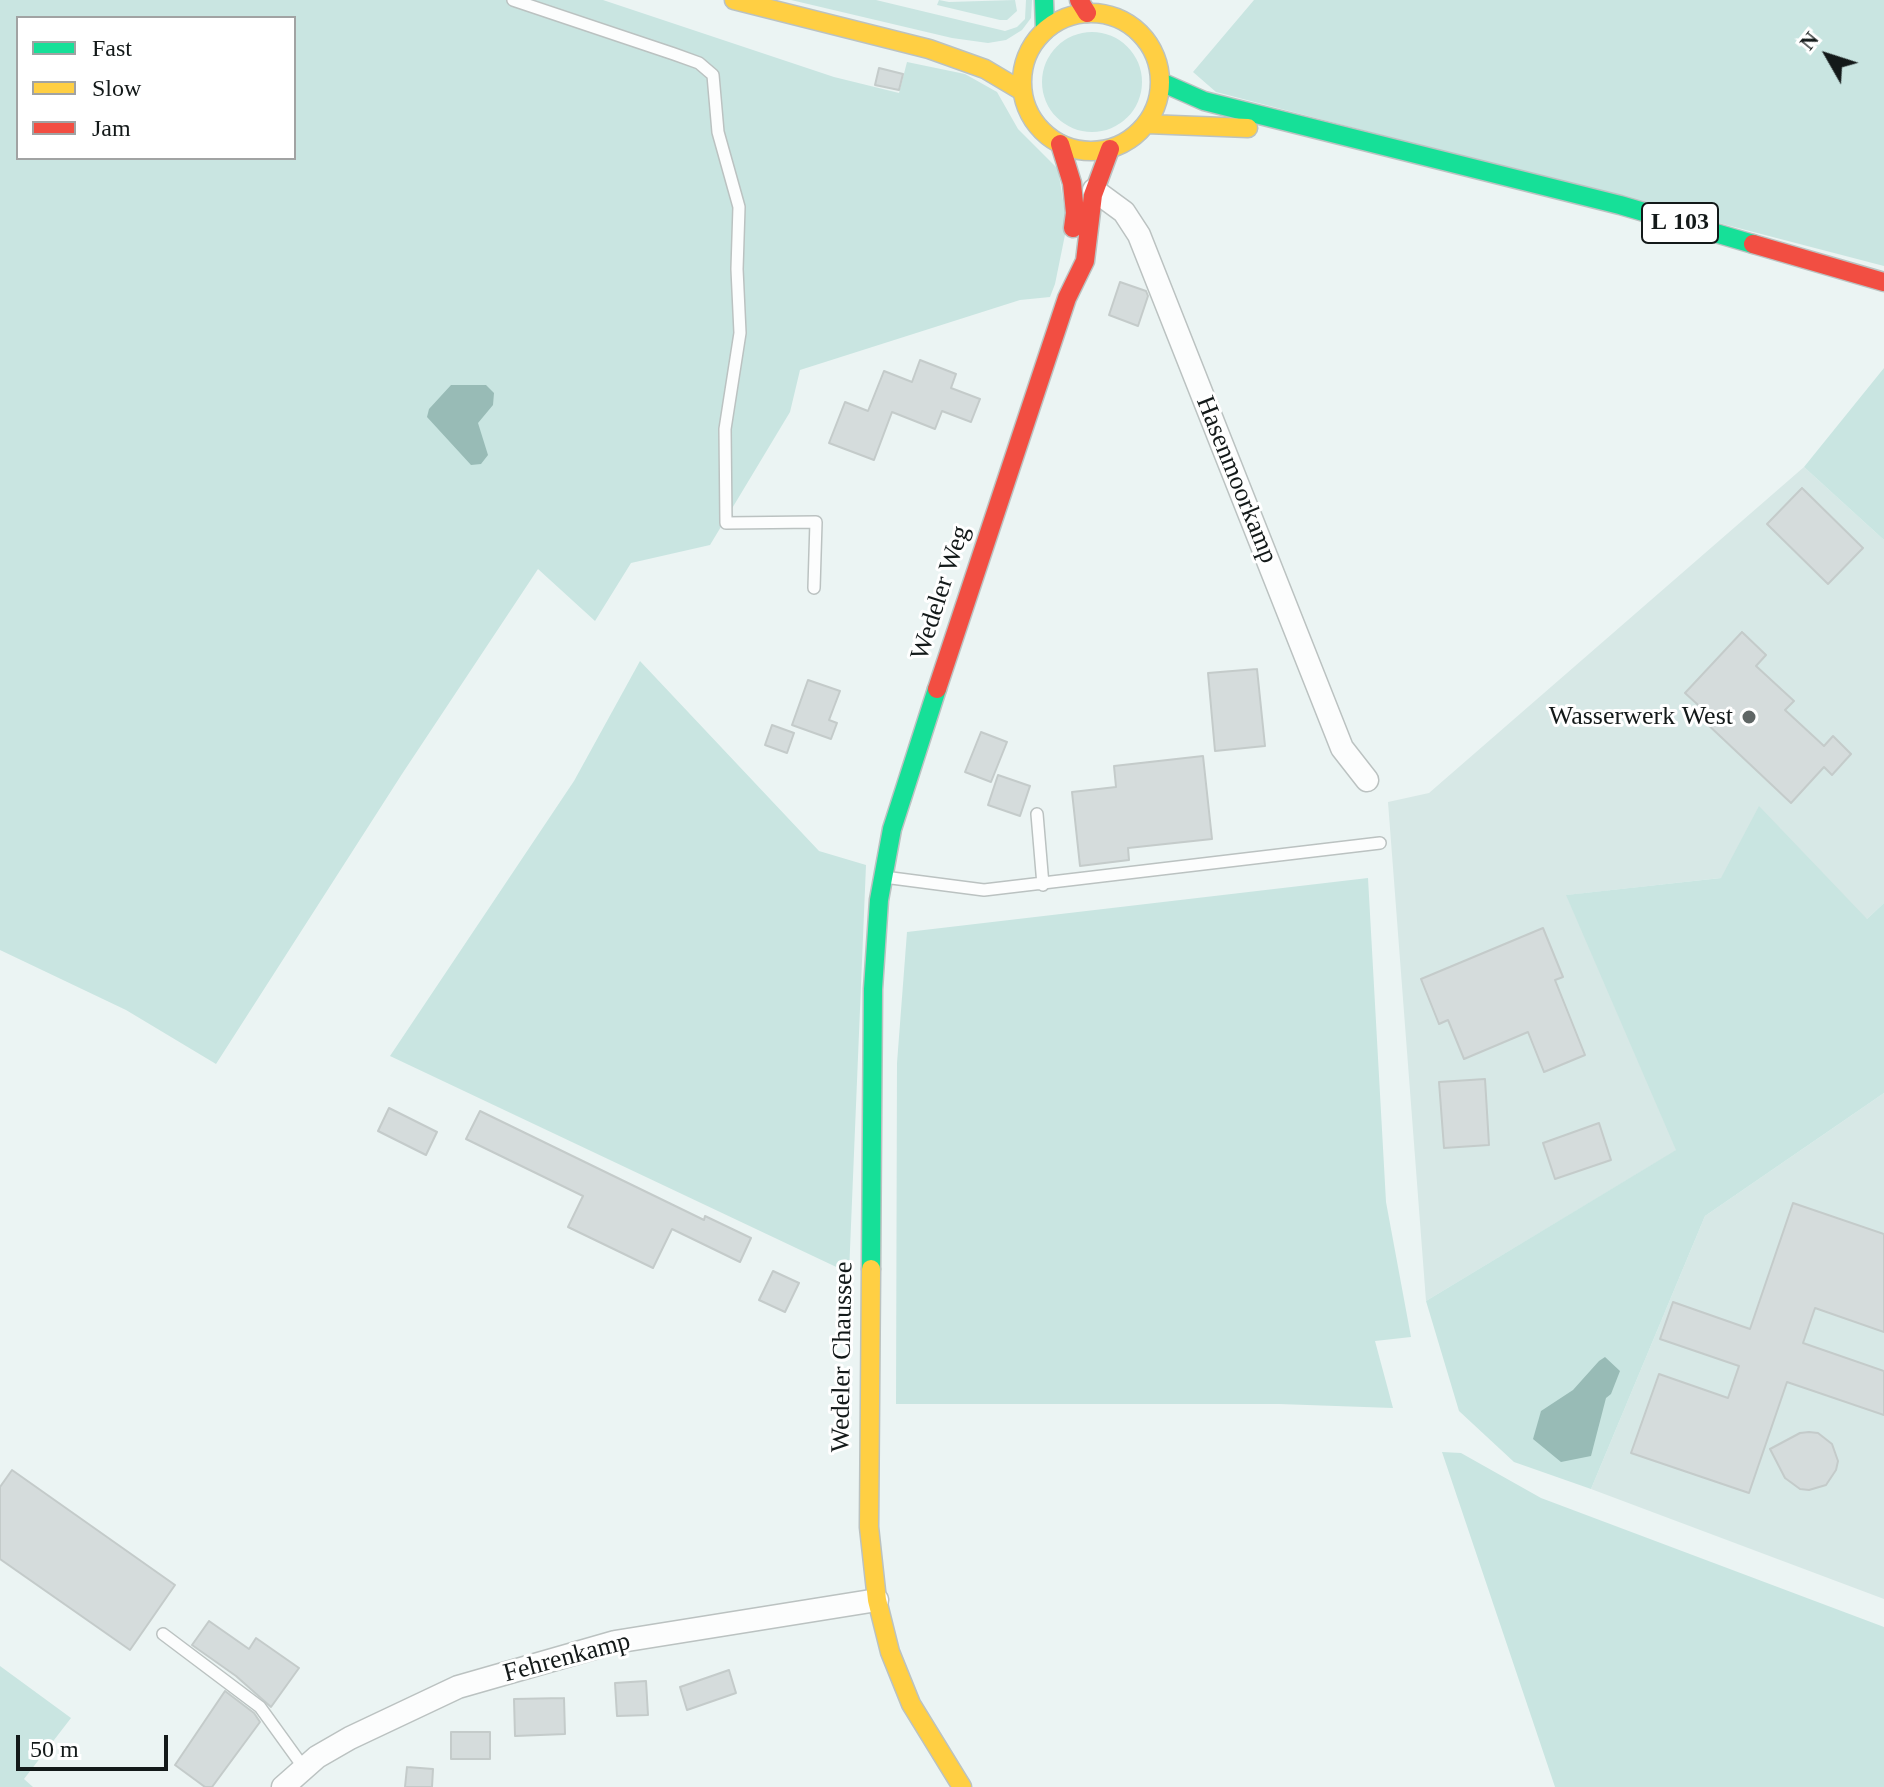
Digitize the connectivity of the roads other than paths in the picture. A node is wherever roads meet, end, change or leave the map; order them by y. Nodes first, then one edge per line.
1 (513, 0) edge
2 (734, 0) edge
3 (1044, 0) edge
4 (1083, 6) edge
5 (1045, 30) junction
6 (1031, 47) junction
7 (929, 49) junction
8 (982, 50) dead end
9 (1007, 50) dead end
10 (1161, 82) junction
11 (1022, 91) junction
12 (1147, 124) junction
13 (1332, 135) junction
14 (1060, 144) junction
15 (1110, 149) junction
16 (1094, 190) junction
17 (1884, 282) edge
18 (1067, 298) junction
19 (814, 588) dead end
20 (1367, 780) dead end
21 (1037, 814) dead end
22 (1380, 843) dead end
23 (883, 877) junction
24 (1043, 885) junction
25 (879, 907) joint
26 (877, 1600) junction
27 (163, 1634) dead end
28 (304, 1768) junction
29 (283, 1787) edge
30 (962, 1787) edge

1 - 19 lane
2 - 7 main road
3 - 5 main road
4 - 5 main road
4 - 10 main road
5 - 6 main road
6 - 9 main road
6 - 11 main road
7 - 8 main road
7 - 11 main road
10 - 12 main road
10 - 13 main road, L 103
11 - 14 main road
12 - 13 main road, L 103
12 - 15 main road
13 - 17 main road, L 103
14 - 15 main road
14 - 18 main road, Wedeler Weg
15 - 16 main road, Wedeler Weg
16 - 18 main road, Wedeler Weg
16 - 20 street, Hasenmoorkamp
18 - 23 main road, Wedeler Weg
21 - 24 lane
22 - 24 lane
23 - 24 lane
23 - 25 main road, Wedeler Weg
25 - 26 main road, Wedeler Chaussee
26 - 28 street, Fehrenkamp
26 - 30 main road, Wedeler Chaussee
27 - 28 lane
28 - 29 street, Fehrenkamp

